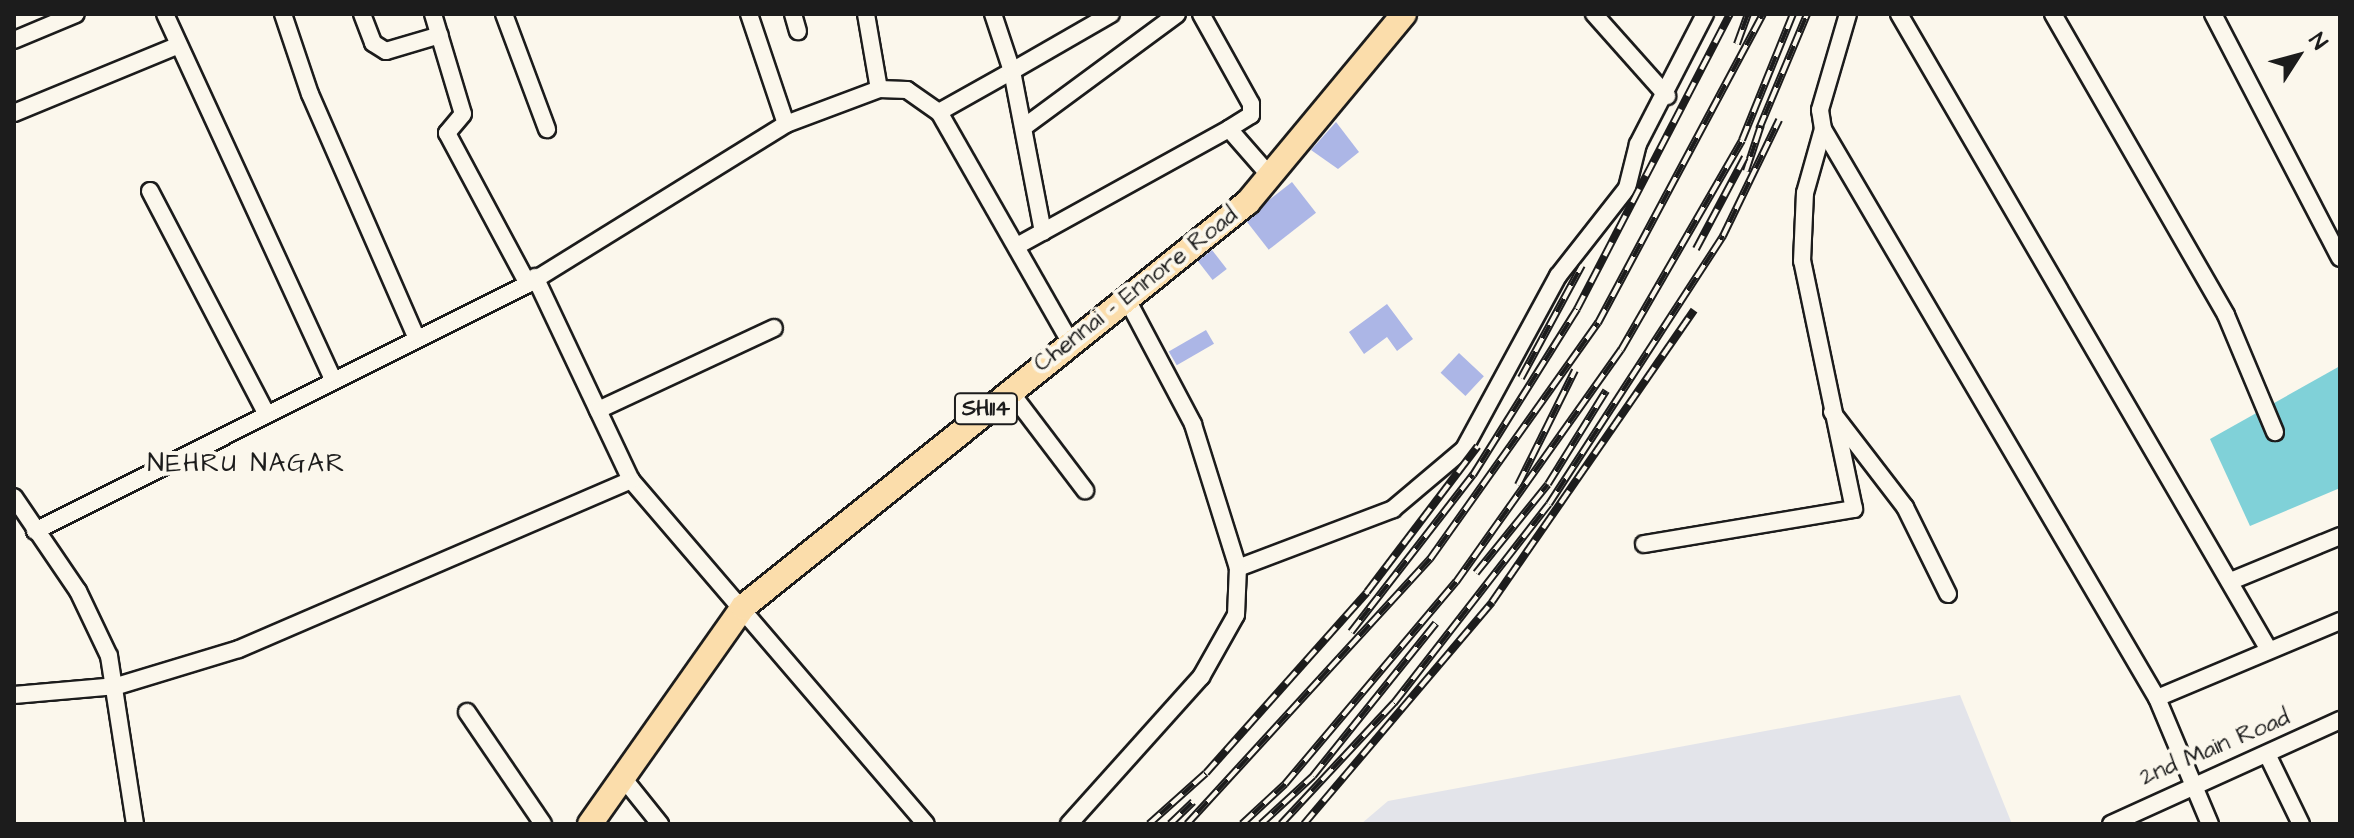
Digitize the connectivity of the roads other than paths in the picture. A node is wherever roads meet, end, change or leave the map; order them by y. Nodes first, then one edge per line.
1 (76, 14) edge
2 (165, 14) edge
3 (283, 14) edge
4 (362, 14) edge
5 (433, 14) edge
6 (504, 14) edge
7 (749, 14) edge
8 (866, 14) edge
9 (993, 14) edge
10 (1111, 14) edge
11 (1177, 14) edge
12 (1201, 14) edge
13 (1404, 14) edge
14 (1594, 14) edge
15 (1705, 14) edge
16 (1848, 14) edge
17 (1899, 14) edge
18 (2053, 14) edge
19 (2213, 14) edge
20 (440, 35) junction
21 (14, 40) edge
22 (174, 47) junction
23 (1012, 71) junction
24 (879, 89) junction
25 (1667, 96) junction
26 (939, 112) junction
27 (14, 113) edge
28 (786, 124) junction
29 (1024, 127) junction
30 (547, 129) dead end
31 (1229, 129) junction
32 (1823, 129) junction
33 (1271, 177) junction
34 (150, 191) dead end
35 (1043, 232) junction
36 (1017, 246) junction
37 (2340, 258) edge
38 (532, 280) junction
39 (1128, 301) junction
40 (774, 328) dead end
41 (416, 337) junction
42 (1071, 343) junction
43 (332, 377) junction
44 (1009, 390) junction
45 (1829, 407) junction
46 (598, 410) junction
47 (265, 411) junction
48 (2275, 432) dead end
49 (631, 480) junction
50 (1085, 490) dead end
51 (14, 497) edge
52 (35, 531) junction
53 (2340, 536) edge
54 (1644, 544) dead end
55 (1238, 568) junction
56 (2231, 581) junction
57 (1948, 594) dead end
58 (743, 607) junction
59 (2340, 621) edge
60 (2269, 650) junction
61 (117, 686) junction
62 (14, 695) edge
63 (2157, 698) junction
64 (467, 712) dead end
65 (2340, 720) edge
66 (2267, 754) junction
67 (624, 779) junction
68 (2193, 785) junction
69 (2110, 822) edge
70 (135, 824) edge
71 (543, 824) edge
72 (590, 824) edge
73 (660, 824) edge
74 (926, 824) edge
75 (1069, 824) edge
76 (2210, 824) edge
77 (2301, 824) edge

1 - 21 street
2 - 22 street
3 - 41 street
4 - 20 street
5 - 20 street
6 - 30 street
7 - 28 street
8 - 24 street
9 - 23 street
10 - 23 street
11 - 29 street
12 - 31 street
13 - 33 main road, Chennai - Ennore Road / SH114
14 - 25 street
15 - 25 street
16 - 32 street
17 - 56 street
18 - 48 street
19 - 37 street
20 - 38 street
22 - 27 street
22 - 43 street
23 - 26 street
23 - 29 street
24 - 26 street
24 - 28 street
25 - 55 street
26 - 36 street
28 - 38 street
29 - 35 street
31 - 33 street
31 - 35 street
32 - 45 street
32 - 63 street
33 - 39 main road, Chennai - Ennore Road / SH114
34 - 47 street
35 - 36 street
36 - 42 street
38 - 41 street
38 - 46 street
39 - 42 main road, Chennai - Ennore Road / SH114
39 - 55 street
40 - 46 street
41 - 43 street
42 - 44 main road, Chennai - Ennore Road / SH114
43 - 47 street
44 - 50 street
44 - 58 main road, Chennai - Ennore Road / SH114
45 - 54 street
45 - 57 street
46 - 49 street
47 - 52 street
49 - 58 street
49 - 61 street
51 - 52 street
52 - 61 street
53 - 56 street
55 - 75 street
56 - 60 street
58 - 67 main road, Chennai - Ennore Road / SH114
58 - 74 street
59 - 60 street
60 - 63 street
61 - 62 street
61 - 70 street
63 - 68 street
64 - 71 street
65 - 66 street, 2nd Main Road
66 - 68 street, 2nd Main Road
66 - 77 street
67 - 72 main road, Chennai - Ennore Road / SH114
67 - 73 street
68 - 69 street, 2nd Main Road
68 - 76 street

